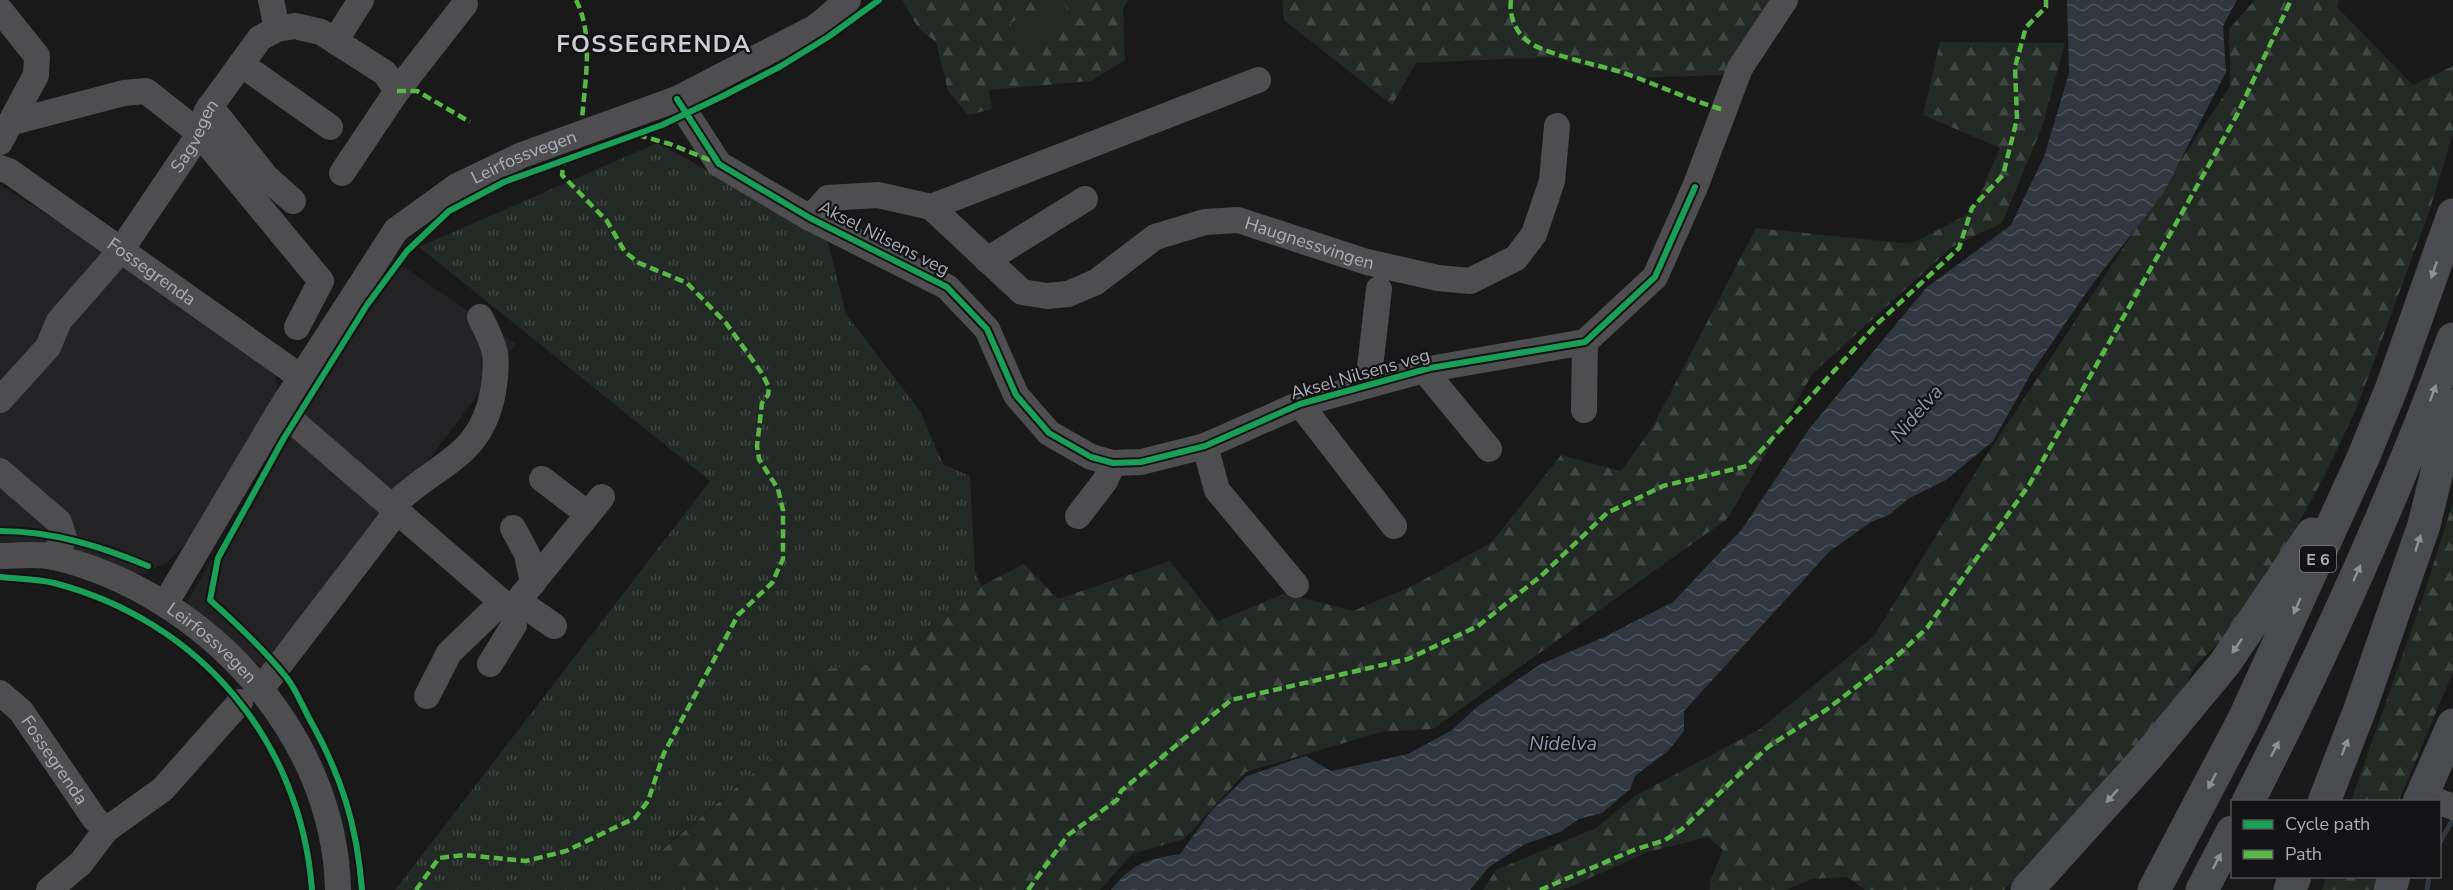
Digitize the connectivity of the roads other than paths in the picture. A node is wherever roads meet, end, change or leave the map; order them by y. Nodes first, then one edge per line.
1 (271, 0) edge
2 (361, 0) edge
3 (848, 0) edge
4 (1785, 0) edge
5 (465, 4) dead end
6 (0, 10) edge
7 (277, 28) junction
8 (335, 41) junction
9 (241, 64) junction
10 (1258, 80) dead end
11 (397, 92) junction
12 (677, 99) junction
13 (210, 106) junction
14 (1557, 126) dead end
15 (330, 127) dead end
16 (6, 132) edge
17 (198, 132) junction
18 (0, 168) edge
19 (342, 172) dead end
20 (1084, 199) dead end
21 (293, 201) dead end
22 (931, 207) junction
23 (2453, 215) edge
24 (810, 218) junction
25 (121, 250) junction
26 (987, 260) junction
27 (1378, 289) dead end
28 (480, 317) dead end
29 (297, 327) dead end
30 (2453, 339) edge
31 (1585, 342) junction
32 (1424, 370) junction
33 (302, 378) junction
34 (1368, 385) junction
35 (0, 400) edge
36 (1300, 404) junction
37 (2453, 406) edge
38 (280, 410) junction
39 (1584, 410) dead end
40 (1205, 446) junction
41 (1489, 449) dead end
42 (2363, 458) junction
43 (1113, 463) junction
44 (0, 471) edge
45 (543, 478) dead end
46 (395, 508) junction
47 (1078, 516) dead end
48 (1394, 526) dead end
49 (513, 528) dead end
50 (0, 556) edge
51 (53, 556) junction
52 (1296, 585) dead end
53 (517, 598) junction
54 (165, 604) junction
55 (554, 626) dead end
56 (490, 664) dead end
57 (0, 693) edge
58 (251, 695) junction
59 (426, 696) dead end
60 (2453, 725) edge
61 (2248, 800) edge
62 (2324, 800) edge
63 (2436, 800) edge
64 (106, 830) junction
65 (2231, 834) edge
66 (49, 890) edge
67 (338, 890) edge
68 (2027, 890) edge
69 (2154, 890) edge
70 (2202, 890) edge

1 - 7 street
2 - 8 street
3 - 12 street, Leirfossvegen
4 - 31 street
5 - 11 street
6 - 16 street
7 - 8 street
7 - 9 street, Sagvegen
8 - 11 street
9 - 13 street, Sagvegen
9 - 15 street
10 - 22 street
11 - 19 street
12 - 24 street, Aksel Nilsens veg
12 - 33 street, Leirfossvegen
13 - 17 street, Sagvegen
13 - 21 street
14 - 26 street, Haugnessvingen
16 - 17 street
17 - 25 street, Sagvegen
17 - 29 street
18 - 25 street, Fossegrenda
20 - 26 street
22 - 24 street
22 - 26 street, Haugnessvingen
23 -> 42 highway, E 6
24 - 43 street, Aksel Nilsens veg
25 - 33 street, Fossegrenda
25 - 35 street, Sagvegen
27 - 34 street
28 - 46 street
61 -> 30 highway, E 6
31 - 32 street, Aksel Nilsens veg
31 - 39 street
32 - 34 street, Aksel Nilsens veg
32 - 41 street
33 - 38 street, Leirfossvegen
34 - 36 street, Aksel Nilsens veg
36 - 40 street, Aksel Nilsens veg
36 - 48 street
62 -> 37 highway
38 - 46 street
38 - 54 street, Leirfossvegen
40 - 43 street, Aksel Nilsens veg
40 - 52 street
42 -> 68 highway, E 6
42 -> 69 highway, E 6
43 - 47 street
44 - 51 street
45 - 53 street
46 - 53 street
46 - 58 street
49 - 53 street
50 - 51 street
51 - 54 street
53 - 55 street
53 - 56 street
53 - 59 street
54 - 58 street, Leirfossvegen
57 - 64 street, Fossegrenda
58 - 64 street
58 - 67 street, Leirfossvegen
60 - 63 highway
64 - 66 street
70 -> 65 highway

